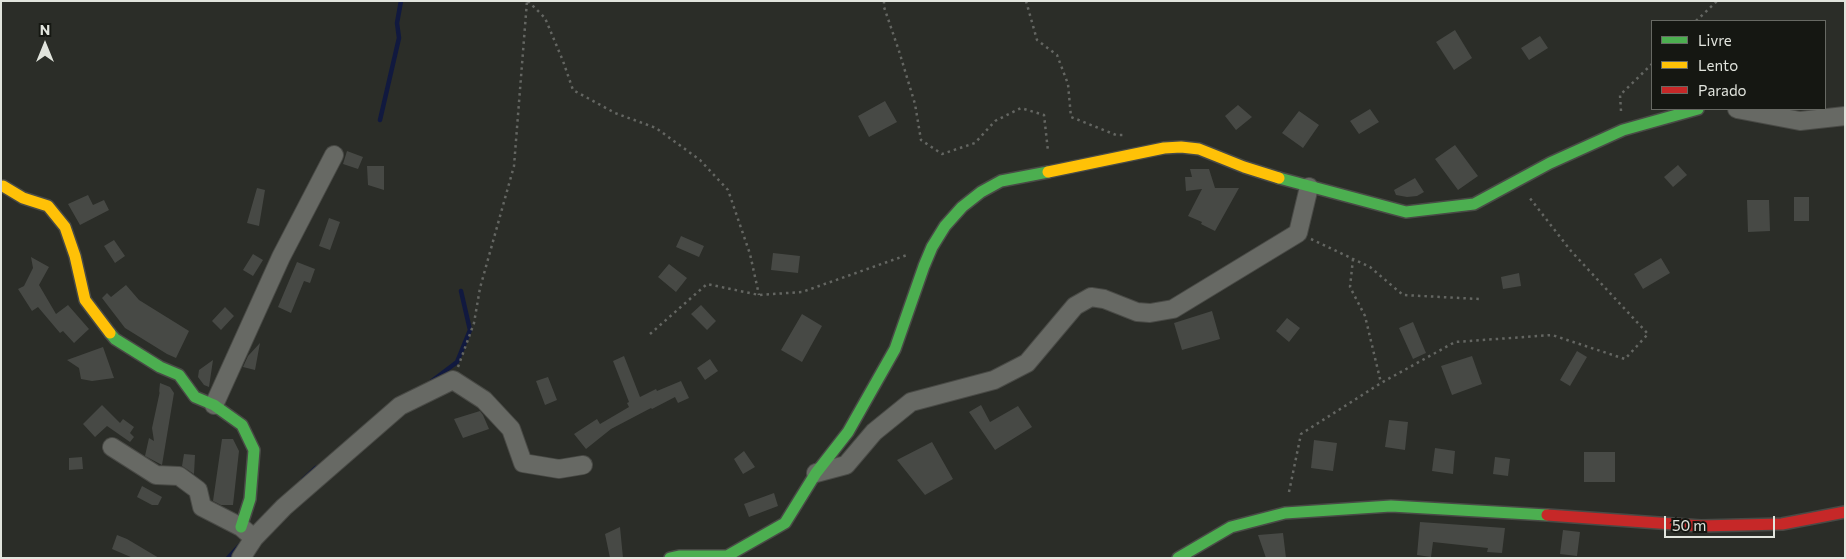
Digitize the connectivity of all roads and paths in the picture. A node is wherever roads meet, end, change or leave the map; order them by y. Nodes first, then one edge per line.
1 (528, 1) edge
2 (884, 1) edge
3 (1026, 1) edge
4 (1717, 1) edge
5 (1697, 20) edge
6 (1651, 65) edge
7 (1694, 110) edge
8 (1742, 110) edge
9 (1845, 116) edge
10 (1624, 130) junction
11 (1126, 135) dead end
12 (334, 155) dead end
13 (1050, 170) junction
14 (1516, 181) junction
15 (3, 186) dead end
16 (1309, 187) junction
17 (1298, 233) junction
18 (932, 247) junction
19 (1353, 259) junction
20 (759, 295) junction
21 (1479, 299) dead end
22 (650, 334) dead end
23 (453, 380) junction
24 (1381, 383) junction
25 (214, 405) junction
26 (112, 447) dead end
27 (583, 465) dead end
28 (816, 473) junction
29 (1845, 512) edge
30 (1284, 513) junction
31 (247, 533) junction
32 (729, 557) edge
33 (241, 558) edge
34 (670, 558) edge
35 (1178, 558) edge

1 - 20 path
1 - 23 path
2 - 13 path
3 - 11 path
4 - 5 path
6 - 10 path
7 - 10 street
8 - 9 street
10 - 14 street
12 - 25 street
13 - 16 street
13 - 18 street
14 - 16 street
14 - 24 path
15 - 25 street
16 - 17 street
17 - 19 path
17 - 28 street
18 - 20 path
18 - 28 street
19 - 21 path
19 - 24 path
20 - 22 path
23 - 27 street
23 - 31 street
24 - 30 path
25 - 31 street
26 - 31 street
28 - 32 street
29 - 30 street
30 - 35 street
31 - 33 street
32 - 34 street

